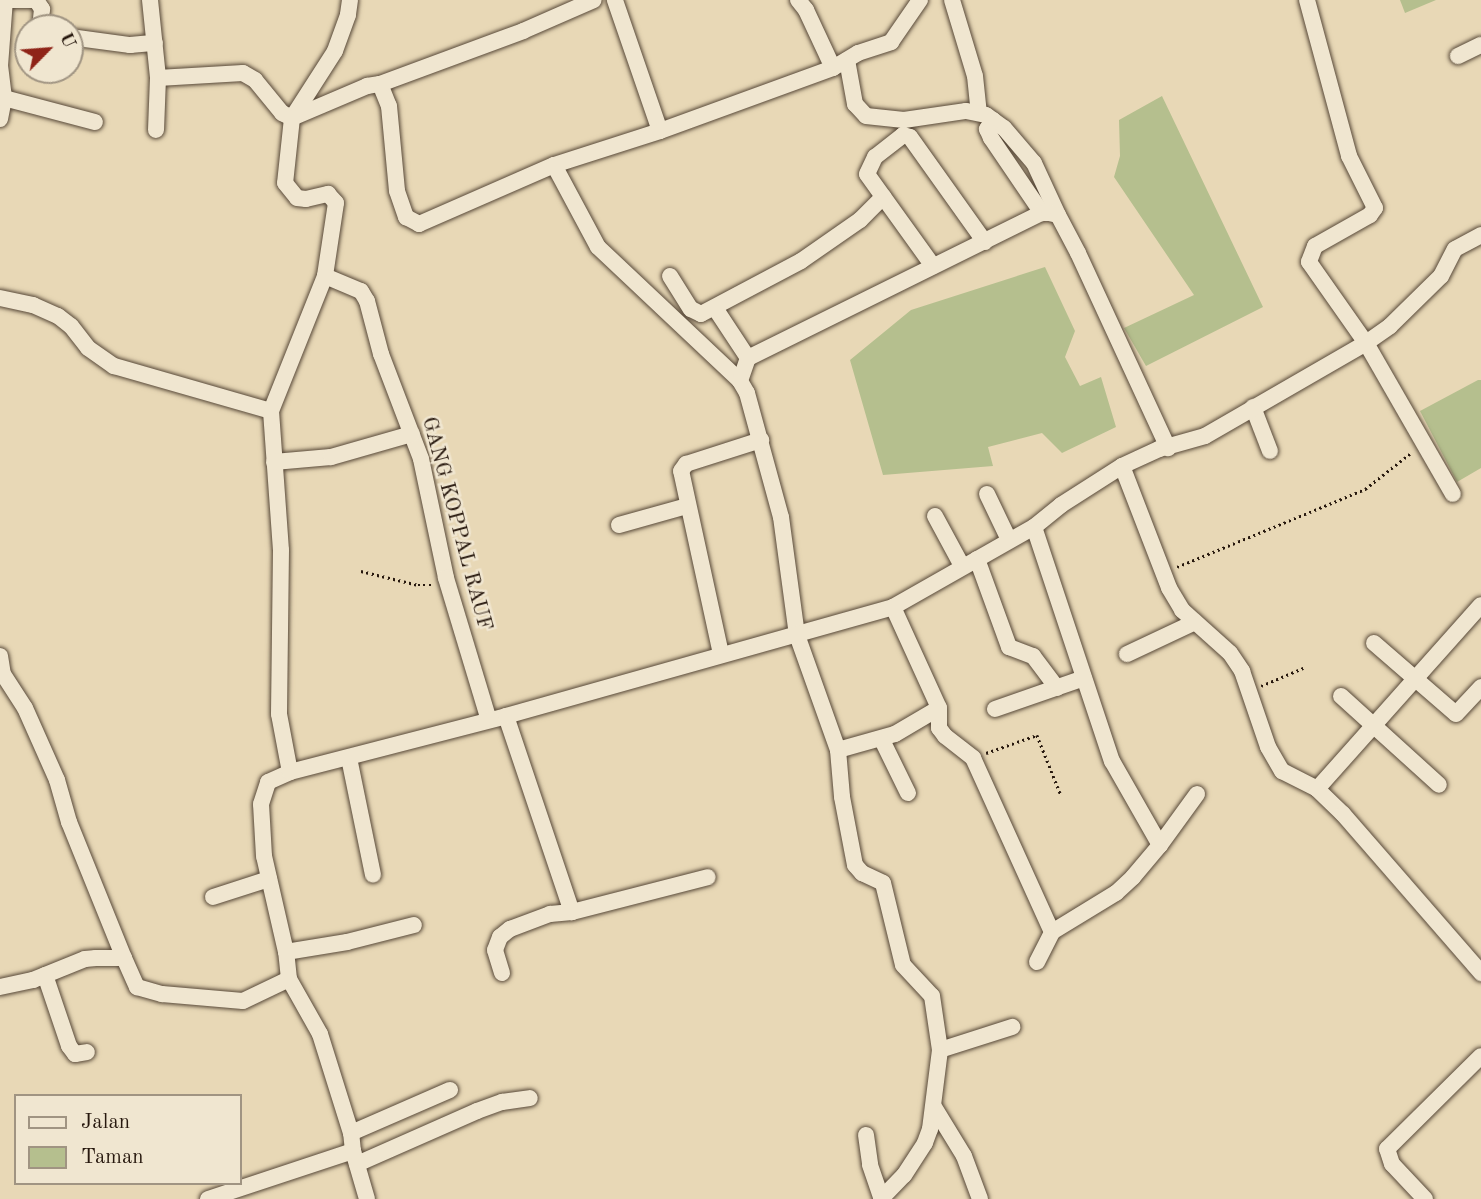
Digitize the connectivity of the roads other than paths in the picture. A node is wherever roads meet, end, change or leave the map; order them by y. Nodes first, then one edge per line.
1 (8, 0) edge
2 (150, 0) edge
3 (350, 0) edge
4 (594, 0) edge
5 (615, 0) edge
6 (798, 0) edge
7 (919, 0) edge
8 (952, 0) edge
9 (1307, 0) edge
10 (41, 14) edge
11 (84, 39) edge
12 (155, 43) junction
13 (1481, 45) edge
14 (1458, 56) dead end
15 (840, 64) junction
16 (159, 78) junction
17 (380, 84) junction
18 (4, 98) junction
19 (986, 116) junction
20 (292, 118) junction
21 (0, 119) edge
22 (95, 122) dead end
23 (156, 130) dead end
24 (660, 131) junction
25 (554, 165) junction
26 (883, 197) junction
27 (1042, 213) junction
28 (1058, 215) junction
29 (1481, 235) edge
30 (985, 242) junction
31 (933, 266) junction
32 (325, 276) junction
33 (670, 276) dead end
34 (0, 298) edge
35 (715, 308) junction
36 (1366, 343) junction
37 (748, 358) junction
38 (740, 381) junction
39 (1252, 407) junction
40 (271, 411) junction
41 (412, 434) junction
42 (761, 440) junction
43 (1168, 447) junction
44 (1270, 451) dead end
45 (274, 462) junction
46 (1122, 466) junction
47 (987, 494) dead end
48 (1453, 494) dead end
49 (687, 506) junction
50 (935, 516) dead end
51 (619, 525) dead end
52 (1034, 527) junction
53 (1009, 540) junction
54 (969, 563) junction
55 (1481, 606) edge
56 (893, 607) junction
57 (1195, 622) junction
58 (797, 635) junction
59 (1374, 643) dead end
60 (721, 654) junction
61 (1127, 654) dead end
62 (0, 656) edge
63 (1084, 678) junction
64 (1415, 678) junction
65 (1481, 687) edge
66 (1057, 688) junction
67 (1341, 696) dead end
68 (939, 708) junction
69 (995, 709) dead end
70 (506, 716) junction
71 (489, 720) junction
72 (1372, 725) junction
73 (882, 740) junction
74 (838, 750) junction
75 (349, 758) junction
76 (290, 772) junction
77 (1439, 785) dead end
78 (1317, 789) junction
79 (908, 793) dead end
80 (1197, 794) dead end
81 (1160, 845) junction
82 (373, 875) dead end
83 (708, 877) dead end
84 (269, 879) junction
85 (213, 897) dead end
86 (572, 912) junction
87 (414, 925) dead end
88 (1052, 932) junction
89 (286, 952) junction
90 (124, 958) junction
91 (1037, 962) dead end
92 (1481, 972) edge
93 (502, 973) dead end
94 (45, 975) junction
95 (289, 979) junction
96 (0, 988) edge
97 (1012, 1027) dead end
98 (940, 1050) junction
99 (87, 1052) dead end
100 (1481, 1056) edge
101 (450, 1090) dead end
102 (530, 1098) dead end
103 (934, 1107) junction
104 (351, 1133) junction
105 (866, 1135) dead end
106 (355, 1157) junction
107 (208, 1199) edge
108 (367, 1199) edge
109 (882, 1199) edge
110 (980, 1199) edge
111 (1425, 1199) edge

1 - 10 street
1 - 18 street
2 - 12 street
3 - 20 street
4 - 17 street
5 - 24 street
6 - 15 street
7 - 15 street
8 - 19 street
9 - 36 street
11 - 12 street
12 - 16 street
13 - 14 street
15 - 19 street
15 - 24 street
16 - 20 street
16 - 23 street
17 - 20 street
17 - 25 street
18 - 21 street
18 - 22 street
19 - 27 street
19 - 28 street
20 - 32 street
24 - 25 street
25 - 38 street
26 - 30 street
26 - 31 street
26 - 35 street
27 - 28 street
27 - 30 street
28 - 43 street
29 - 36 street
30 - 31 street
31 - 37 street
32 - 40 street
32 - 41 street, GANG KOPPAL RAUF
33 - 35 street
34 - 40 street
35 - 37 street
36 - 39 street
36 - 48 street
37 - 38 street
38 - 42 street
39 - 43 street
39 - 44 street
40 - 45 street
41 - 45 street
41 - 71 street, GANG KOPPAL RAUF
42 - 49 street
42 - 58 street
43 - 46 street
45 - 76 street
46 - 52 street
46 - 57 street
47 - 53 street
49 - 51 street
49 - 60 street
50 - 54 street
52 - 53 street
52 - 63 street
53 - 54 street
54 - 56 street
54 - 66 street
55 - 64 street
56 - 58 street
56 - 68 street
57 - 61 street
57 - 78 street
58 - 60 street
58 - 74 street
59 - 64 street
60 - 70 street
62 - 90 street
63 - 66 street
63 - 81 street
64 - 65 street
64 - 72 street
66 - 69 street
67 - 72 street
68 - 73 street
68 - 88 street
70 - 71 street
70 - 86 street
71 - 75 street
72 - 77 street
72 - 78 street
73 - 74 street
73 - 79 street
74 - 98 street
75 - 76 street
75 - 82 street
76 - 84 street
78 - 92 street
80 - 81 street
81 - 88 street
83 - 86 street
84 - 85 street
84 - 89 street
86 - 93 street
87 - 89 street
88 - 91 street
89 - 95 street
90 - 94 street
90 - 95 street
94 - 96 street
94 - 99 street
95 - 104 street
97 - 98 street
98 - 103 street
100 - 111 street
101 - 104 street
102 - 106 street
103 - 109 street
103 - 110 street
104 - 106 street
105 - 109 street
106 - 107 street
106 - 108 street

